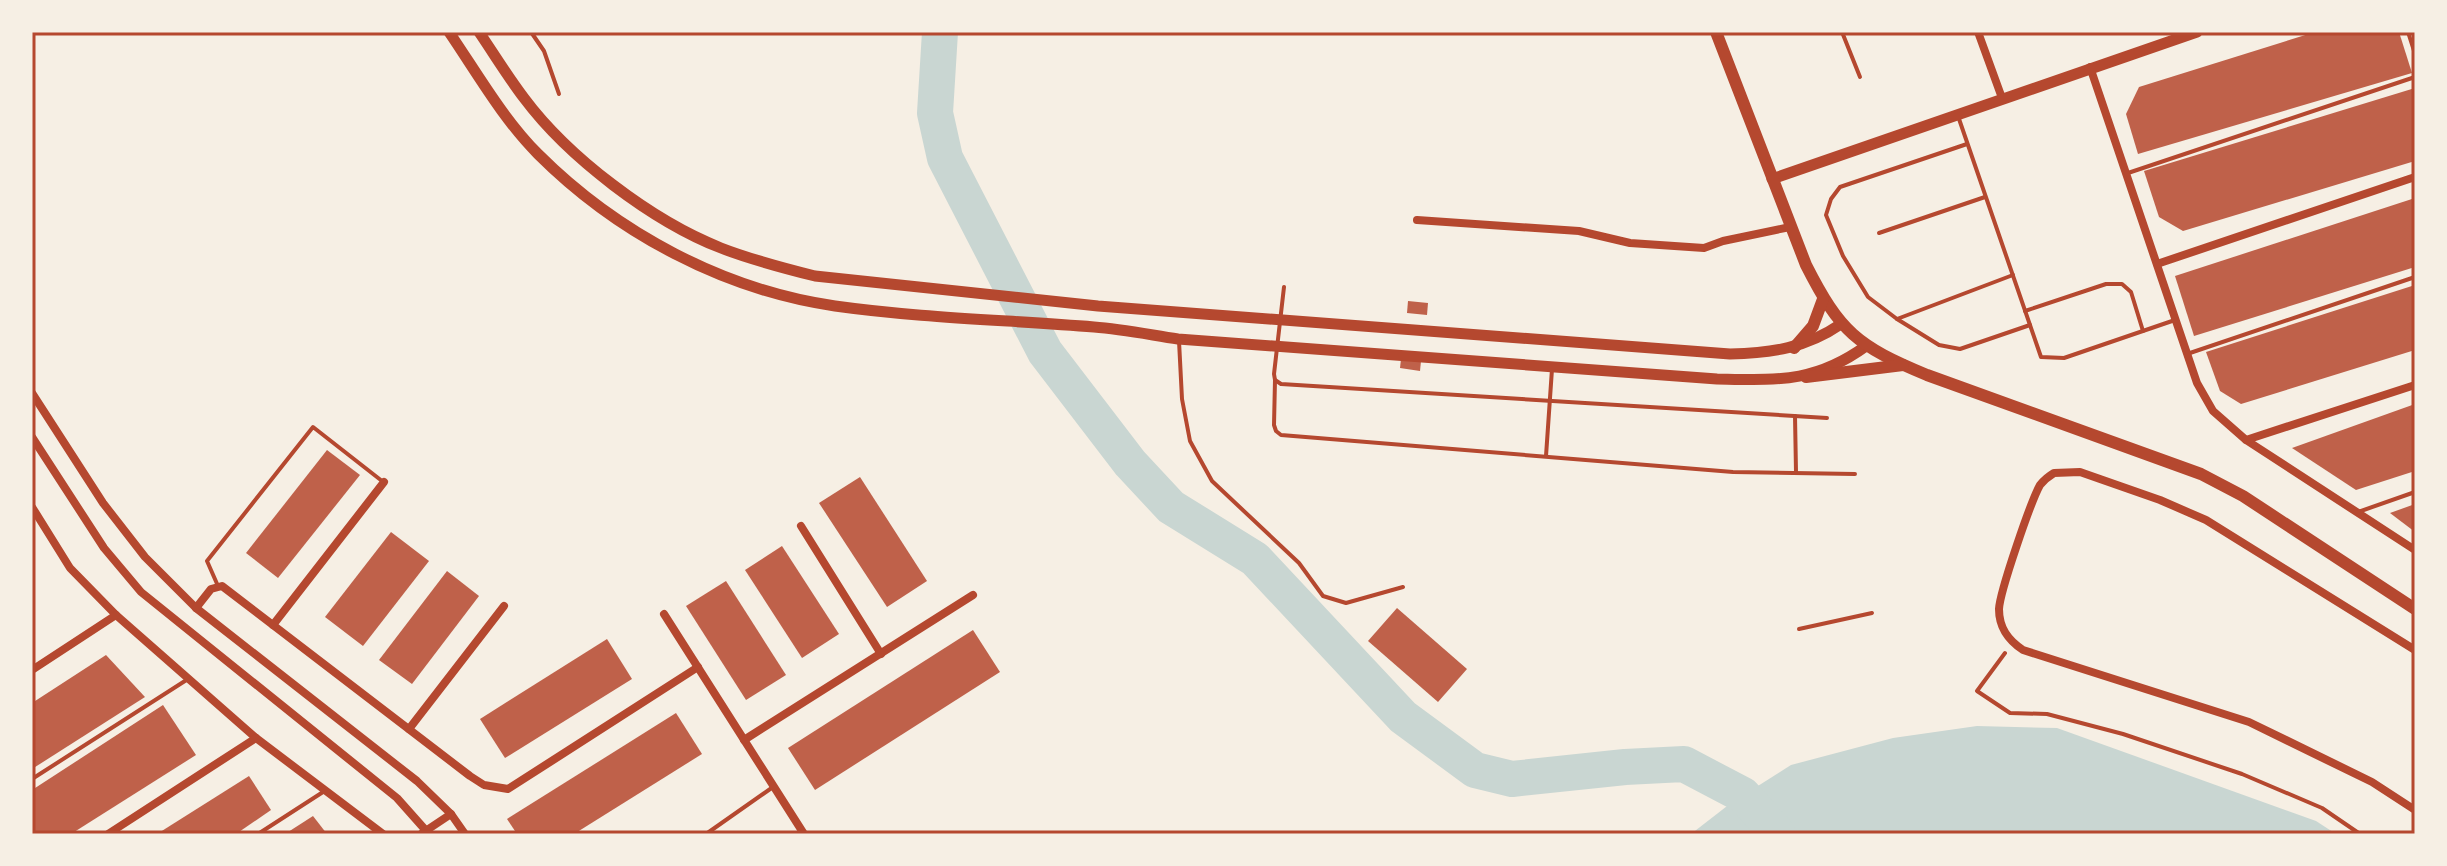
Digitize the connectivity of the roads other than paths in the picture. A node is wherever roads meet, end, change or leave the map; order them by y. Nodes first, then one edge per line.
1 (449, 32) edge
2 (479, 32) edge
3 (531, 32) edge
4 (1716, 32) edge
5 (1978, 32) edge
6 (2408, 32) edge
7 (2192, 33) edge
8 (2415, 54) edge
9 (2090, 67) junction
10 (2415, 77) edge
11 (559, 94) dead end
12 (2002, 98) junction
13 (1957, 114) junction
14 (1967, 144) junction
15 (2128, 173) junction
16 (2415, 177) edge
17 (1772, 179) junction
18 (1985, 197) junction
19 (1417, 220) dead end
20 (1790, 227) junction
21 (1879, 233) dead end
22 (2157, 264) junction
23 (2013, 275) junction
24 (2415, 277) edge
25 (1284, 287) dead end
26 (1823, 299) junction
27 (2025, 311) junction
28 (1897, 319) junction
29 (2175, 319) junction
30 (1280, 320) junction
31 (1841, 324) junction
32 (2030, 325) junction
33 (2143, 331) junction
34 (1178, 339) junction
35 (1277, 346) junction
36 (1866, 346) junction
37 (1794, 348) junction
38 (2187, 354) junction
39 (1903, 365) junction
40 (1553, 367) junction
41 (1806, 377) junction
42 (1275, 380) junction
43 (2415, 385) edge
44 (32, 393) edge
45 (1550, 401) junction
46 (1795, 416) junction
47 (1827, 418) dead end
48 (32, 437) edge
49 (2246, 440) junction
50 (1546, 456) junction
51 (1796, 472) junction
52 (1855, 474) dead end
53 (384, 482) joint
54 (2415, 492) edge
55 (32, 507) edge
56 (2356, 513) junction
57 (801, 526) dead end
58 (2415, 550) edge
59 (218, 586) junction
60 (1403, 587) dead end
61 (973, 595) dead end
62 (504, 606) dead end
63 (196, 608) junction
64 (2415, 609) edge
65 (1872, 613) dead end
66 (664, 614) dead end
67 (116, 615) junction
68 (273, 625) junction
69 (1799, 629) dead end
70 (2415, 650) edge
71 (881, 654) junction
72 (698, 667) junction
73 (32, 670) edge
74 (188, 679) junction
75 (409, 729) junction
76 (256, 738) junction
77 (744, 740) junction
78 (32, 779) edge
79 (773, 787) junction
80 (325, 790) junction
81 (2415, 810) edge
82 (451, 814) junction
83 (425, 833) edge
84 (108, 834) edge
85 (258, 834) edge
86 (383, 834) edge
87 (465, 834) edge
88 (706, 834) edge
89 (804, 834) edge

1 - 34 street
2 - 30 street
3 - 11 lane
4 - 17 main road
5 - 12 street
6 - 8 lane
7 - 9 street
9 - 12 street
9 - 15 street
10 - 15 lane
12 - 13 street
13 - 14 lane
13 - 17 street
14 - 18 lane
14 - 28 lane
15 - 22 street
16 - 22 street
17 - 20 main road
18 - 21 lane
18 - 23 lane
19 - 20 street
20 - 26 main road
22 - 29 street
23 - 27 lane
23 - 28 lane
24 - 38 lane
25 - 30 lane
26 - 31 main road
26 - 37 main road
27 - 32 lane
27 - 33 lane
28 - 32 lane
29 - 33 lane
29 - 38 street
30 - 35 lane
30 - 37 street
31 - 36 main road
31 - 37 street
32 - 33 lane
34 - 35 street
34 - 60 lane
35 - 40 street
35 - 42 lane
36 - 39 main road
36 - 41 street
38 - 49 street
39 - 41 main road
39 - 64 main road
40 - 41 street
40 - 45 lane
42 - 45 lane
42 - 50 lane
43 - 49 street
44 - 63 street
45 - 46 lane
45 - 50 lane
46 - 47 lane
46 - 51 lane
48 - 83 street
49 - 56 street
50 - 51 lane
51 - 52 lane
53 - 59 lane
53 - 68 street
54 - 56 lane
55 - 67 street
56 - 58 street
57 - 71 street
59 - 63 street
59 - 68 street
61 - 71 street
62 - 75 street
63 - 82 street
65 - 69 lane
66 - 72 street
67 - 73 street
67 - 74 street
68 - 75 street
70 - 81 street
71 - 77 street
72 - 75 street
72 - 77 street
74 - 76 street
74 - 78 lane
76 - 80 street
76 - 84 street
77 - 79 street
79 - 88 lane
79 - 89 street
80 - 85 lane
80 - 86 street
82 - 83 street
82 - 87 street

